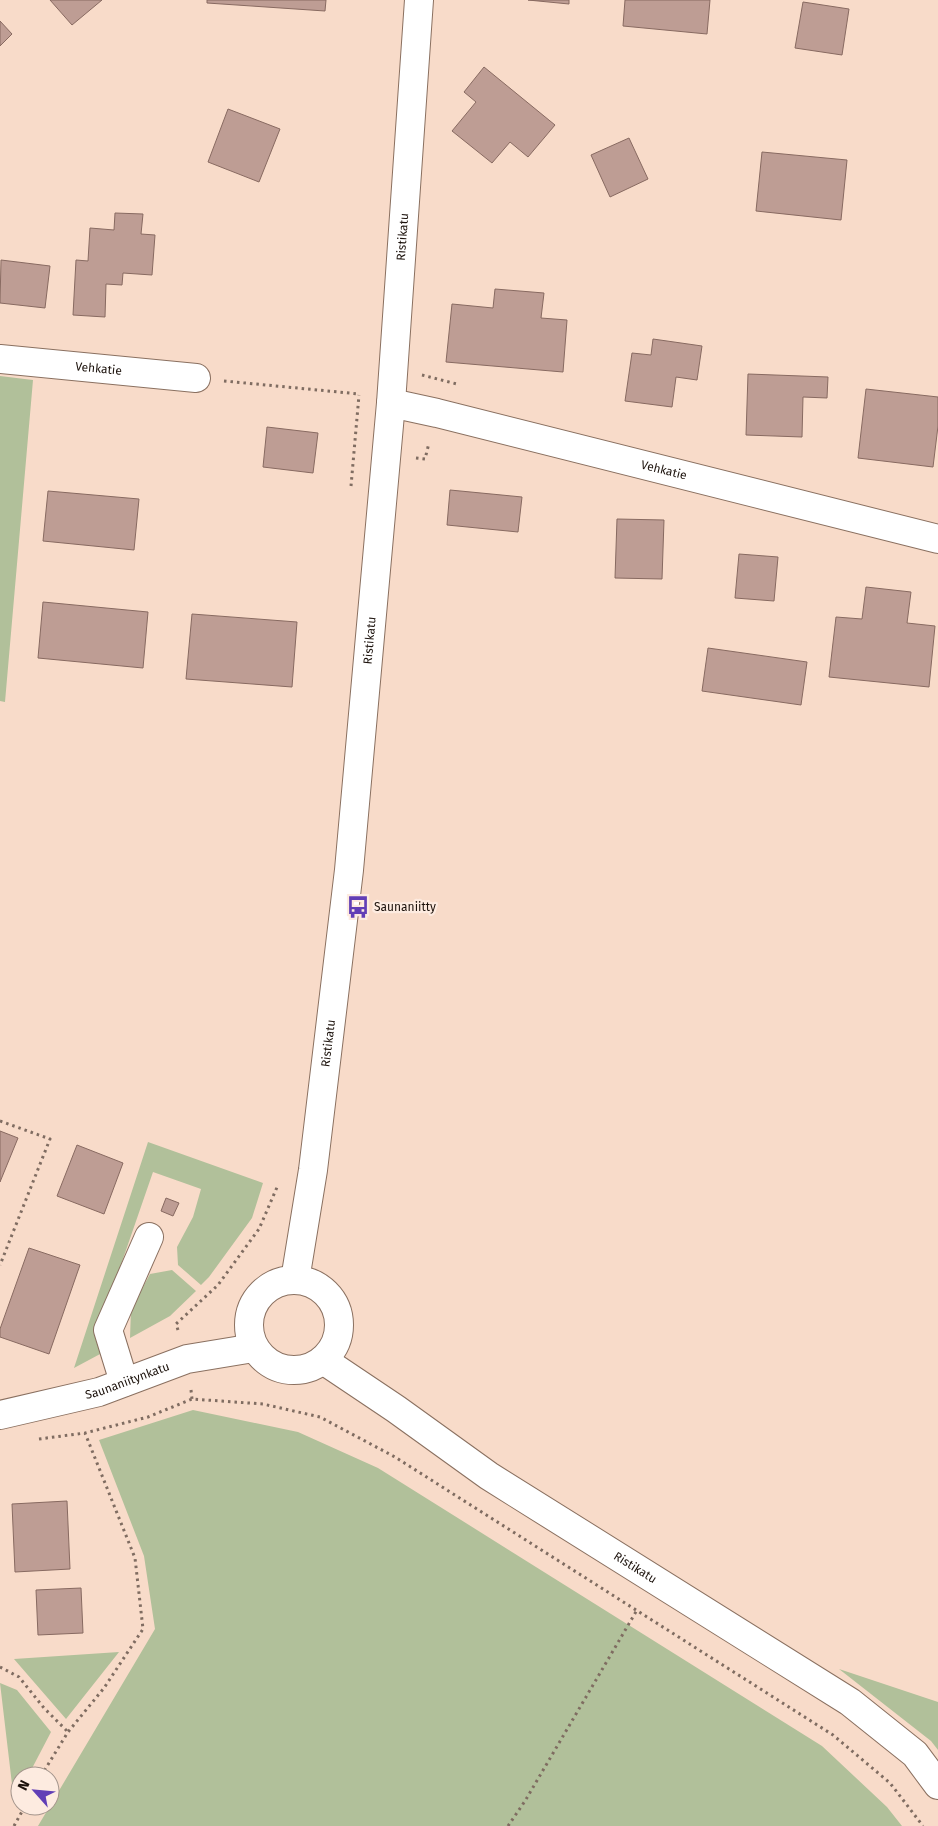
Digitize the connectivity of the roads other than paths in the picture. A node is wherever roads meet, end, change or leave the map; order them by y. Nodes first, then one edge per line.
1 (419, 0) edge
2 (0, 359) edge
3 (196, 378) road end
4 (391, 403) junction
5 (938, 539) edge
6 (149, 1237) dead end
7 (295, 1280) junction
8 (254, 1348) junction
9 (323, 1360) junction
10 (124, 1382) junction
11 (0, 1415) edge
12 (938, 1785) edge

1 - 4 street, Ristikatu
2 - 3 street, Vehkatie
4 - 5 street, Vehkatie
4 - 7 street, Ristikatu
6 - 10 street
7 - 8 street
7 - 9 street
8 - 9 street
8 - 10 street, Saunaniitynkatu
9 - 12 street, Ristikatu
10 - 11 street, Saunaniitynkatu

